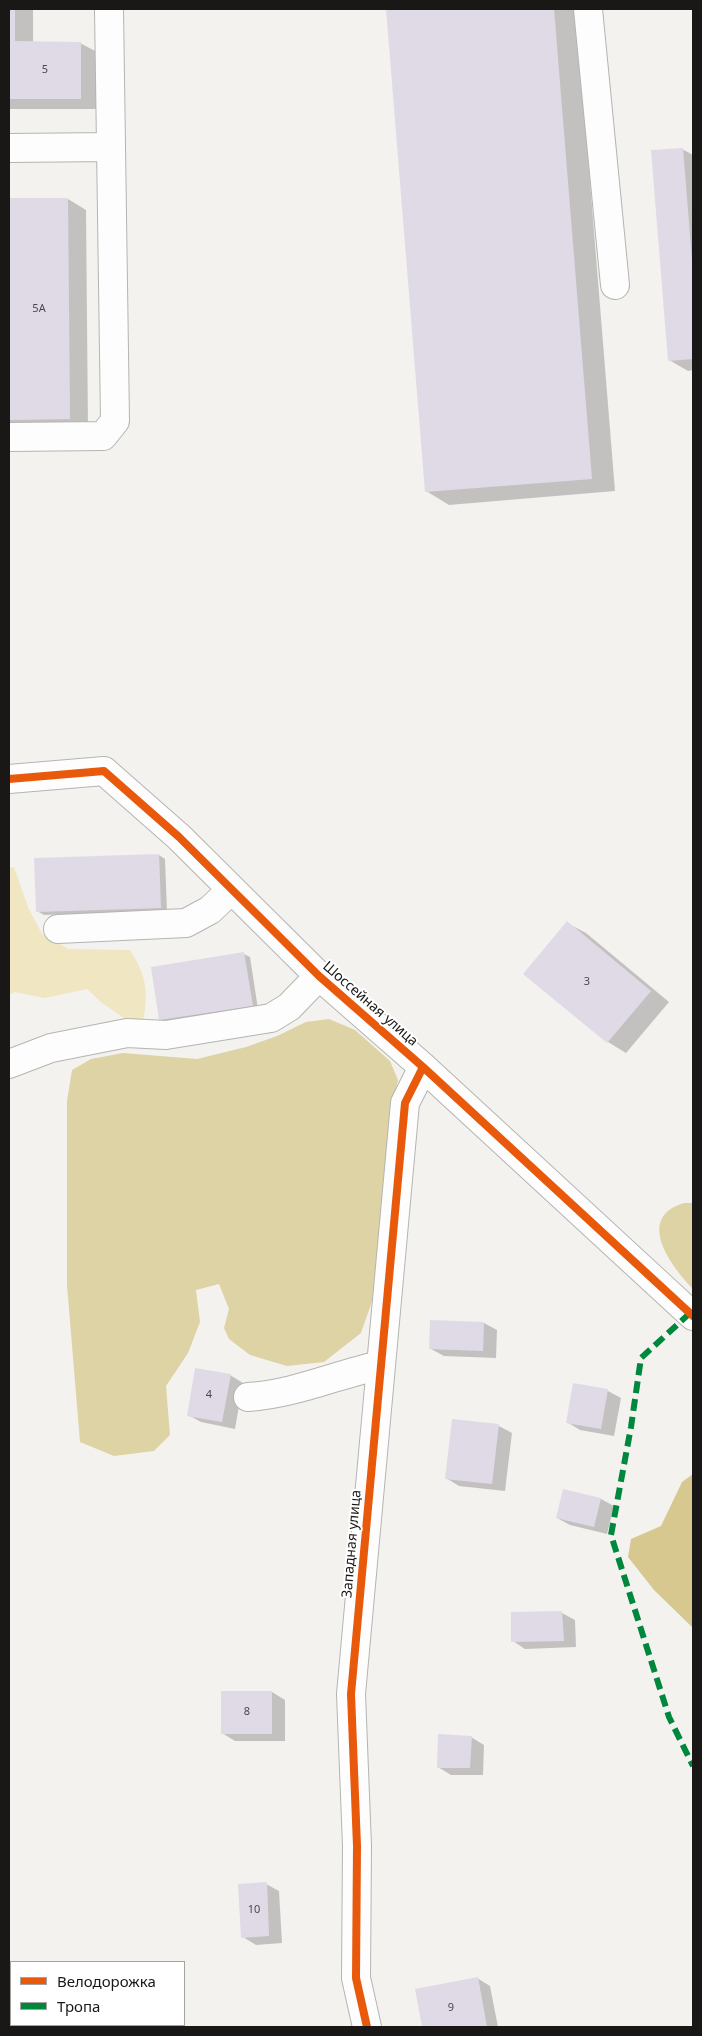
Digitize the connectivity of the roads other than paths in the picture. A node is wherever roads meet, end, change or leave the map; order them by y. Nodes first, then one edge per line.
1 (109, 9) edge
2 (588, 9) edge
3 (110, 147) junction
4 (9, 148) edge
5 (615, 285) dead end
6 (9, 437) edge
7 (9, 779) edge
8 (231, 890) junction
9 (58, 929) dead end
10 (319, 976) junction
11 (9, 1064) edge
12 (424, 1067) junction
13 (693, 1316) edge
14 (380, 1364) junction
15 (248, 1397) dead end
16 (367, 2027) edge

1 - 3 street
2 - 5 street
3 - 4 street
3 - 6 street
7 - 8 street, Шоссейная улица
8 - 9 street
8 - 10 street, Шоссейная улица
10 - 11 street
10 - 12 street, Шоссейная улица
12 - 13 street, Шоссейная улица
12 - 14 street, Западная улица
14 - 15 street
14 - 16 street, Западная улица

